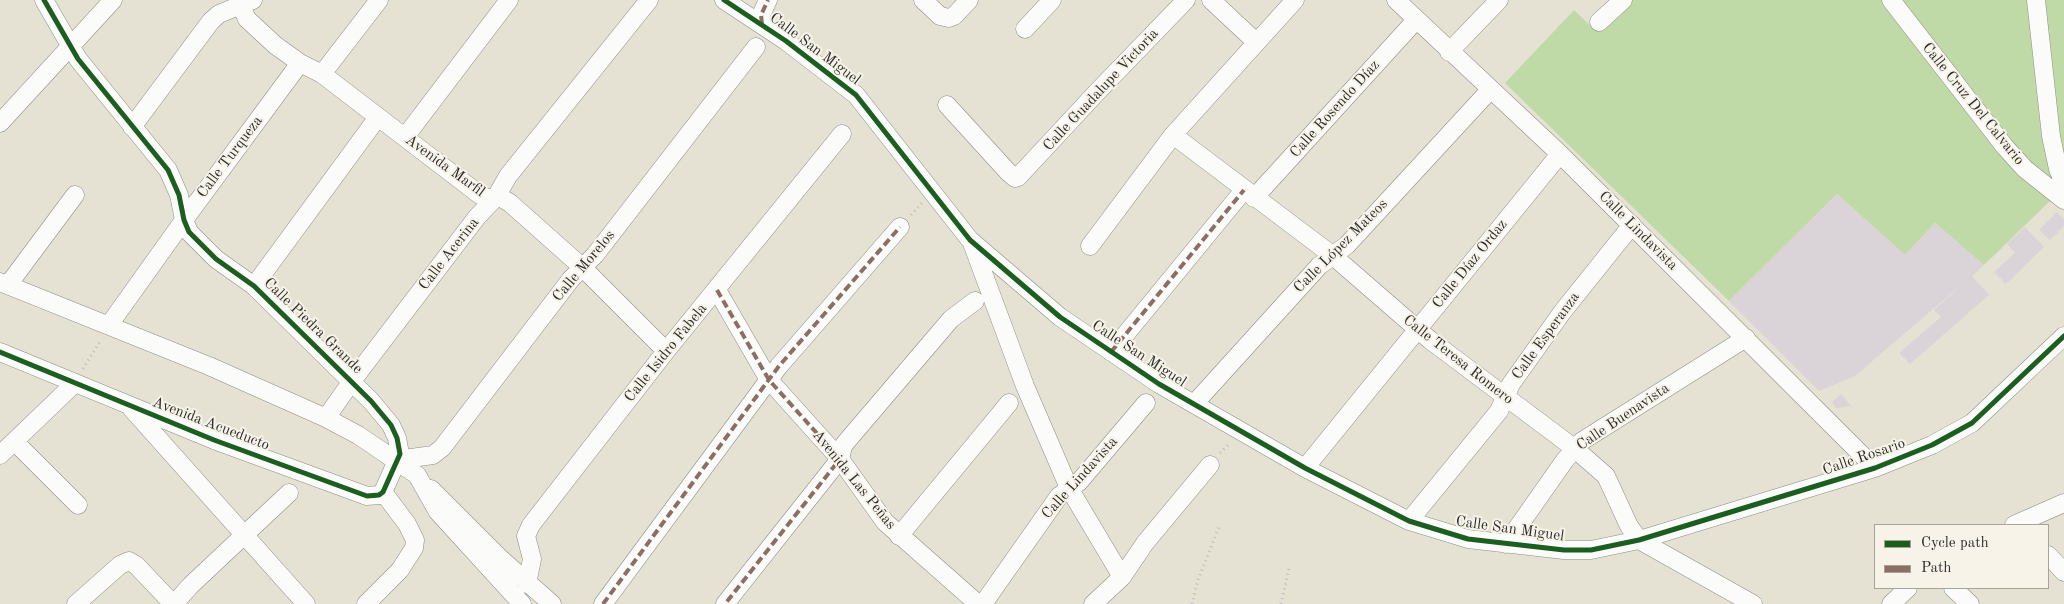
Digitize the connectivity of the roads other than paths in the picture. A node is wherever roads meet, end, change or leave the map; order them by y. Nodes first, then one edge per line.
1 (44, 0) edge
2 (113, 0) edge
3 (379, 0) edge
4 (508, 0) edge
5 (649, 0) edge
6 (724, 0) edge
7 (768, 0) edge
8 (923, 0) edge
9 (969, 0) edge
10 (1052, 0) edge
11 (1186, 0) edge
12 (1211, 0) edge
13 (1295, 0) edge
14 (1396, 0) edge
15 (1499, 0) edge
16 (1623, 0) edge
17 (1891, 0) edge
18 (2036, 0) edge
19 (247, 3) edge
20 (1416, 20) junction
21 (1599, 22) dead end
22 (762, 24) junction
23 (1025, 29) dead end
24 (1256, 42) junction
25 (756, 46) dead end
26 (69, 47) junction
27 (1449, 52) junction
28 (300, 63) junction
29 (322, 74) junction
30 (1490, 90) junction
31 (947, 104) dead end
32 (378, 117) junction
33 (0, 122) edge
34 (132, 127) junction
35 (842, 134) dead end
36 (1173, 135) junction
37 (404, 137) junction
38 (1560, 154) junction
39 (2064, 184) edge
40 (1249, 194) junction
41 (76, 195) dead end
42 (496, 197) junction
43 (2064, 200) edge
44 (184, 220) junction
45 (1632, 225) junction
46 (900, 227) road end
47 (970, 240) junction
48 (1090, 246) dead end
49 (1332, 255) junction
50 (582, 267) junction
51 (4, 283) edge
52 (254, 286) junction
53 (717, 290) junction
54 (975, 300) dead end
55 (109, 326) junction
56 (1416, 330) junction
57 (2064, 336) edge
58 (1746, 338) junction
59 (666, 351) junction
60 (0, 352) edge
61 (1111, 352) junction
62 (769, 380) junction
63 (352, 381) junction
64 (75, 382) junction
65 (1506, 398) junction
66 (1146, 402) dead end
67 (1008, 403) dead end
68 (127, 404) junction
69 (1194, 404) junction
70 (326, 418) junction
71 (15, 442) junction
72 (1574, 448) junction
73 (0, 455) edge
74 (840, 459) junction
75 (397, 460) junction
76 (1210, 465) road end
77 (1305, 468) junction
78 (1875, 468) junction
79 (422, 482) junction
80 (1069, 488) junction
81 (383, 492) junction
82 (289, 493) dead end
83 (2064, 503) edge
84 (78, 505) dead end
85 (1410, 521) junction
86 (2020, 524) edge
87 (245, 536) junction
88 (899, 536) junction
89 (1639, 540) junction
90 (1506, 544) junction
91 (2049, 556) edge
92 (2064, 572) edge
93 (1122, 577) junction
94 (527, 584) junction
95 (1907, 589) edge
96 (1954, 589) edge
97 (76, 604) edge
98 (173, 604) edge
99 (306, 604) edge
100 (366, 604) edge
101 (522, 604) edge
102 (552, 604) edge
103 (603, 604) edge
104 (725, 604) edge
105 (978, 604) edge
106 (983, 604) edge
107 (1094, 604) edge
108 (1753, 604) edge
109 (1891, 604) edge
110 (1970, 604) edge

1 - 26 street, Calle Piedra Grande
2 - 26 street
3 - 29 street
4 - 37 street
5 - 42 street, Calle Acerina
6 - 22 street, Calle San Miguel
7 - 22 street
8 - 9 street
10 - 23 street
11 - 31 street, Calle Guadalupe Victoria
12 - 24 street
13 - 24 street
14 - 20 street, Calle Lindavista
15 - 27 street
16 - 21 street
17 - 43 street, Calle Cruz Del Calvario
18 - 39 street
19 - 28 street, Avenida Marfil
19 - 34 street
20 - 27 street, Calle Lindavista
20 - 40 street, Calle Rosendo Díaz
22 - 47 street, Calle San Miguel
24 - 36 street
25 - 50 street, Calle Morelos
26 - 33 street
26 - 34 street, Calle Piedra Grande
27 - 30 street, Calle Lindavista
28 - 29 street, Avenida Marfil
28 - 44 street, Calle Turqueza
29 - 32 street, Avenida Marfil
30 - 38 street, Calle Lindavista
30 - 49 street, Calle López Mateos
32 - 37 street, Avenida Marfil
32 - 52 street
34 - 44 street, Calle Piedra Grande
35 - 53 street, Calle Isidro Fabela
36 - 40 street, Calle Teresa Romero
36 - 48 street
37 - 42 street, Avenida Marfil
38 - 45 street, Calle Lindavista
38 - 56 street, Calle Díaz Ordaz
40 - 49 street, Calle Teresa Romero
40 - 61 street, Calle Rosendo Díaz
41 - 51 street
42 - 50 street, Avenida Marfil
42 - 63 street, Calle Acerina
44 - 52 street, Calle Piedra Grande
44 - 55 street, Calle Turqueza
45 - 58 street, Calle Lindavista
45 - 65 street, Calle Esperanza
46 - 62 street
47 - 61 street, Calle San Miguel
47 - 80 street
49 - 56 street, Calle Teresa Romero
49 - 69 street, Calle López Mateos
50 - 59 street, Avenida Marfil
50 - 75 street, Calle Morelos
51 - 55 street
52 - 63 street, Calle Piedra Grande
53 - 59 street, Calle Isidro Fabela
53 - 62 street, Avenida Las Peñas
54 - 74 street
55 - 70 street
56 - 65 street, Calle Teresa Romero
56 - 77 street, Calle Díaz Ordaz
57 - 78 street, Calle Rosario
58 - 72 street, Calle Buenavista
58 - 78 street, Calle Lindavista
59 - 94 street, Calle Isidro Fabela
60 - 64 street, Avenida Acueducto
61 - 69 street, Calle San Miguel
62 - 74 street, Avenida Las Peñas
62 - 103 street
63 - 70 street, Calle Acerina
63 - 75 street, Calle Piedra Grande
64 - 68 street, Avenida Acueducto
64 - 71 street
65 - 72 street, Calle Teresa Romero
65 - 85 street, Calle Esperanza
66 - 80 street, Calle Lindavista
67 - 88 street
68 - 81 street, Avenida Acueducto
68 - 87 street
69 - 77 street, Calle San Miguel
70 - 75 street
71 - 73 street
71 - 84 street
72 - 89 street, Calle Teresa Romero
72 - 90 street, Calle Buenavista
74 - 88 street, Avenida Las Peñas
74 - 104 street
75 - 79 street
75 - 81 street
76 - 93 street
77 - 85 street, Calle San Miguel
78 - 89 street, Calle Rosario
79 - 94 street
79 - 101 street
80 - 93 street
80 - 106 street, Calle Lindavista
81 - 100 street
82 - 87 street
83 - 86 street
85 - 90 street, Calle San Miguel
87 - 98 street
87 - 99 street
88 - 105 street, Avenida Las Peñas
89 - 90 street, Calle San Miguel
89 - 108 street
91 - 92 street
93 - 107 street
94 - 102 street
95 - 109 street
96 - 110 street
97 - 98 street

